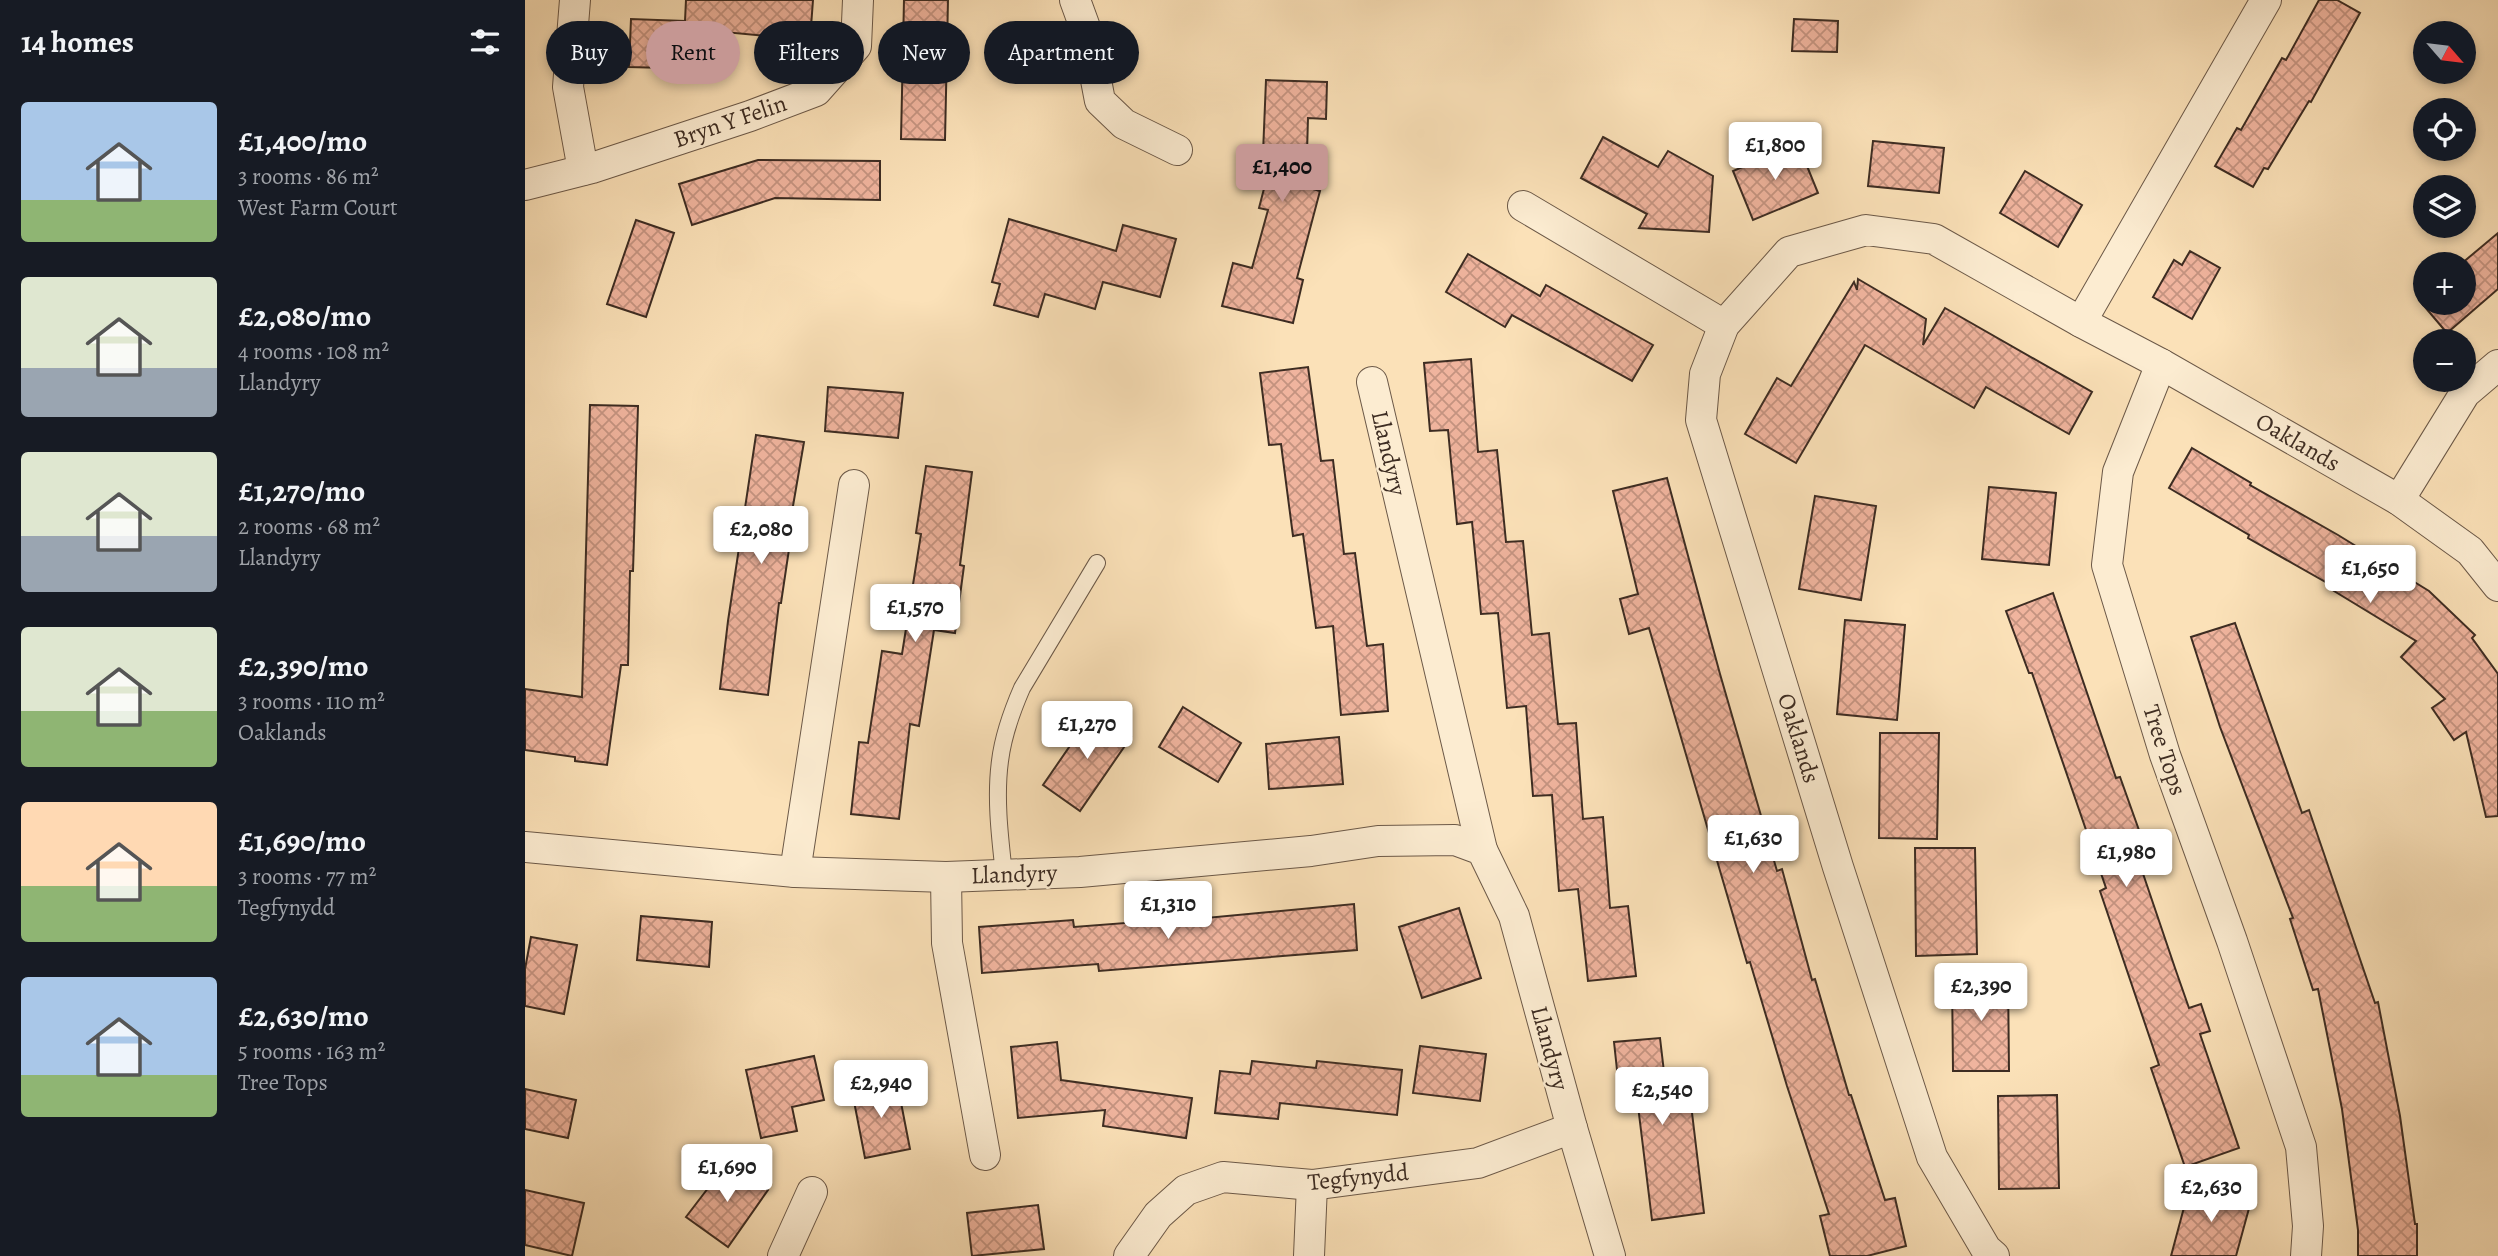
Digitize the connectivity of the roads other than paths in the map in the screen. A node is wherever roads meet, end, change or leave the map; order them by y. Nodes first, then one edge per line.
1 (575, 0) edge
2 (858, 0) edge
3 (1075, 0) edge
4 (2266, 0) edge
5 (1177, 150) dead end
6 (583, 170) junction
7 (525, 185) edge
8 (1523, 206) dead end
9 (2081, 322) junction
10 (1724, 325) junction
11 (2161, 364) junction
12 (2498, 365) edge
13 (1372, 382) dead end
14 (854, 485) dead end
15 (2399, 500) junction
16 (1097, 563) dead end
17 (2498, 586) edge
18 (525, 847) edge
19 (1482, 850) junction
20 (795, 872) junction
21 (1004, 874) junction
22 (946, 877) junction
23 (1571, 1128) junction
24 (985, 1155) dead end
25 (1313, 1185) junction
26 (812, 1192) dead end
27 (783, 1256) edge
28 (1129, 1256) edge
29 (1309, 1256) edge
30 (1610, 1256) edge
31 (1994, 1256) edge
32 (2306, 1256) edge

1 - 6 street
2 - 6 street, Bryn Y Felin
3 - 5 street
4 - 9 street
6 - 7 street, Bryn Y Felin
8 - 10 street
9 - 10 street, Oaklands
9 - 11 street, Oaklands
10 - 31 street, Oaklands
11 - 15 street, Oaklands
11 - 32 street, Tree Tops
12 - 15 street
13 - 19 street, Llandyry
14 - 20 street
15 - 17 street, Oaklands
16 - 21 lane
18 - 20 street, Llandyry
19 - 21 street, Llandyry
19 - 23 street, Llandyry
20 - 22 street, Llandyry
21 - 22 street, Llandyry
22 - 24 street
23 - 25 street, Tegfynydd
23 - 30 street, Llandyry
25 - 28 street, Tegfynydd
25 - 29 street
26 - 27 street

